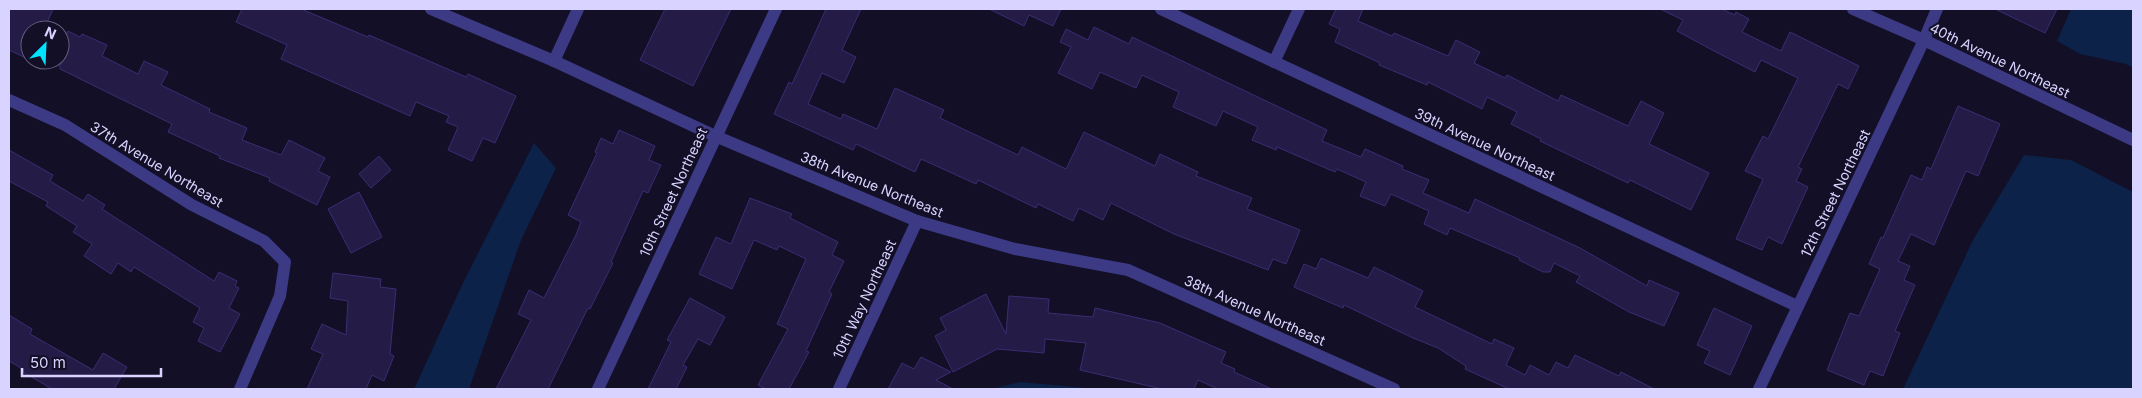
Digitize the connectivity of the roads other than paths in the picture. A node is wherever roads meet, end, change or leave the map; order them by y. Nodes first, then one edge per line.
1 (431, 9) edge
2 (578, 9) edge
3 (776, 9) edge
4 (1161, 9) edge
5 (1299, 9) edge
6 (1852, 9) edge
7 (1937, 9) edge
8 (1924, 40) junction
9 (554, 61) junction
10 (1274, 62) junction
11 (9, 100) edge
12 (715, 136) junction
13 (2133, 140) edge
14 (917, 221) junction
15 (1797, 306) junction
16 (240, 389) edge
17 (598, 389) edge
18 (839, 389) edge
19 (1394, 389) edge
20 (1758, 389) edge

1 - 9 street, 38th Avenue Northeast
2 - 9 street
3 - 12 street, 10th Street Northeast
4 - 10 street, 39th Avenue Northeast
5 - 10 street
6 - 8 street, 40th Avenue Northeast
7 - 8 street, 12th Street Northeast
8 - 13 street, 40th Avenue Northeast
8 - 15 street, 12th Street Northeast
9 - 12 street, 38th Avenue Northeast
10 - 15 street, 39th Avenue Northeast
11 - 16 street, 37th Avenue Northeast
12 - 14 street, 38th Avenue Northeast
12 - 17 street, 10th Street Northeast
14 - 18 street, 10th Way Northeast
14 - 19 street, 38th Avenue Northeast
15 - 20 street, 12th Street Northeast

